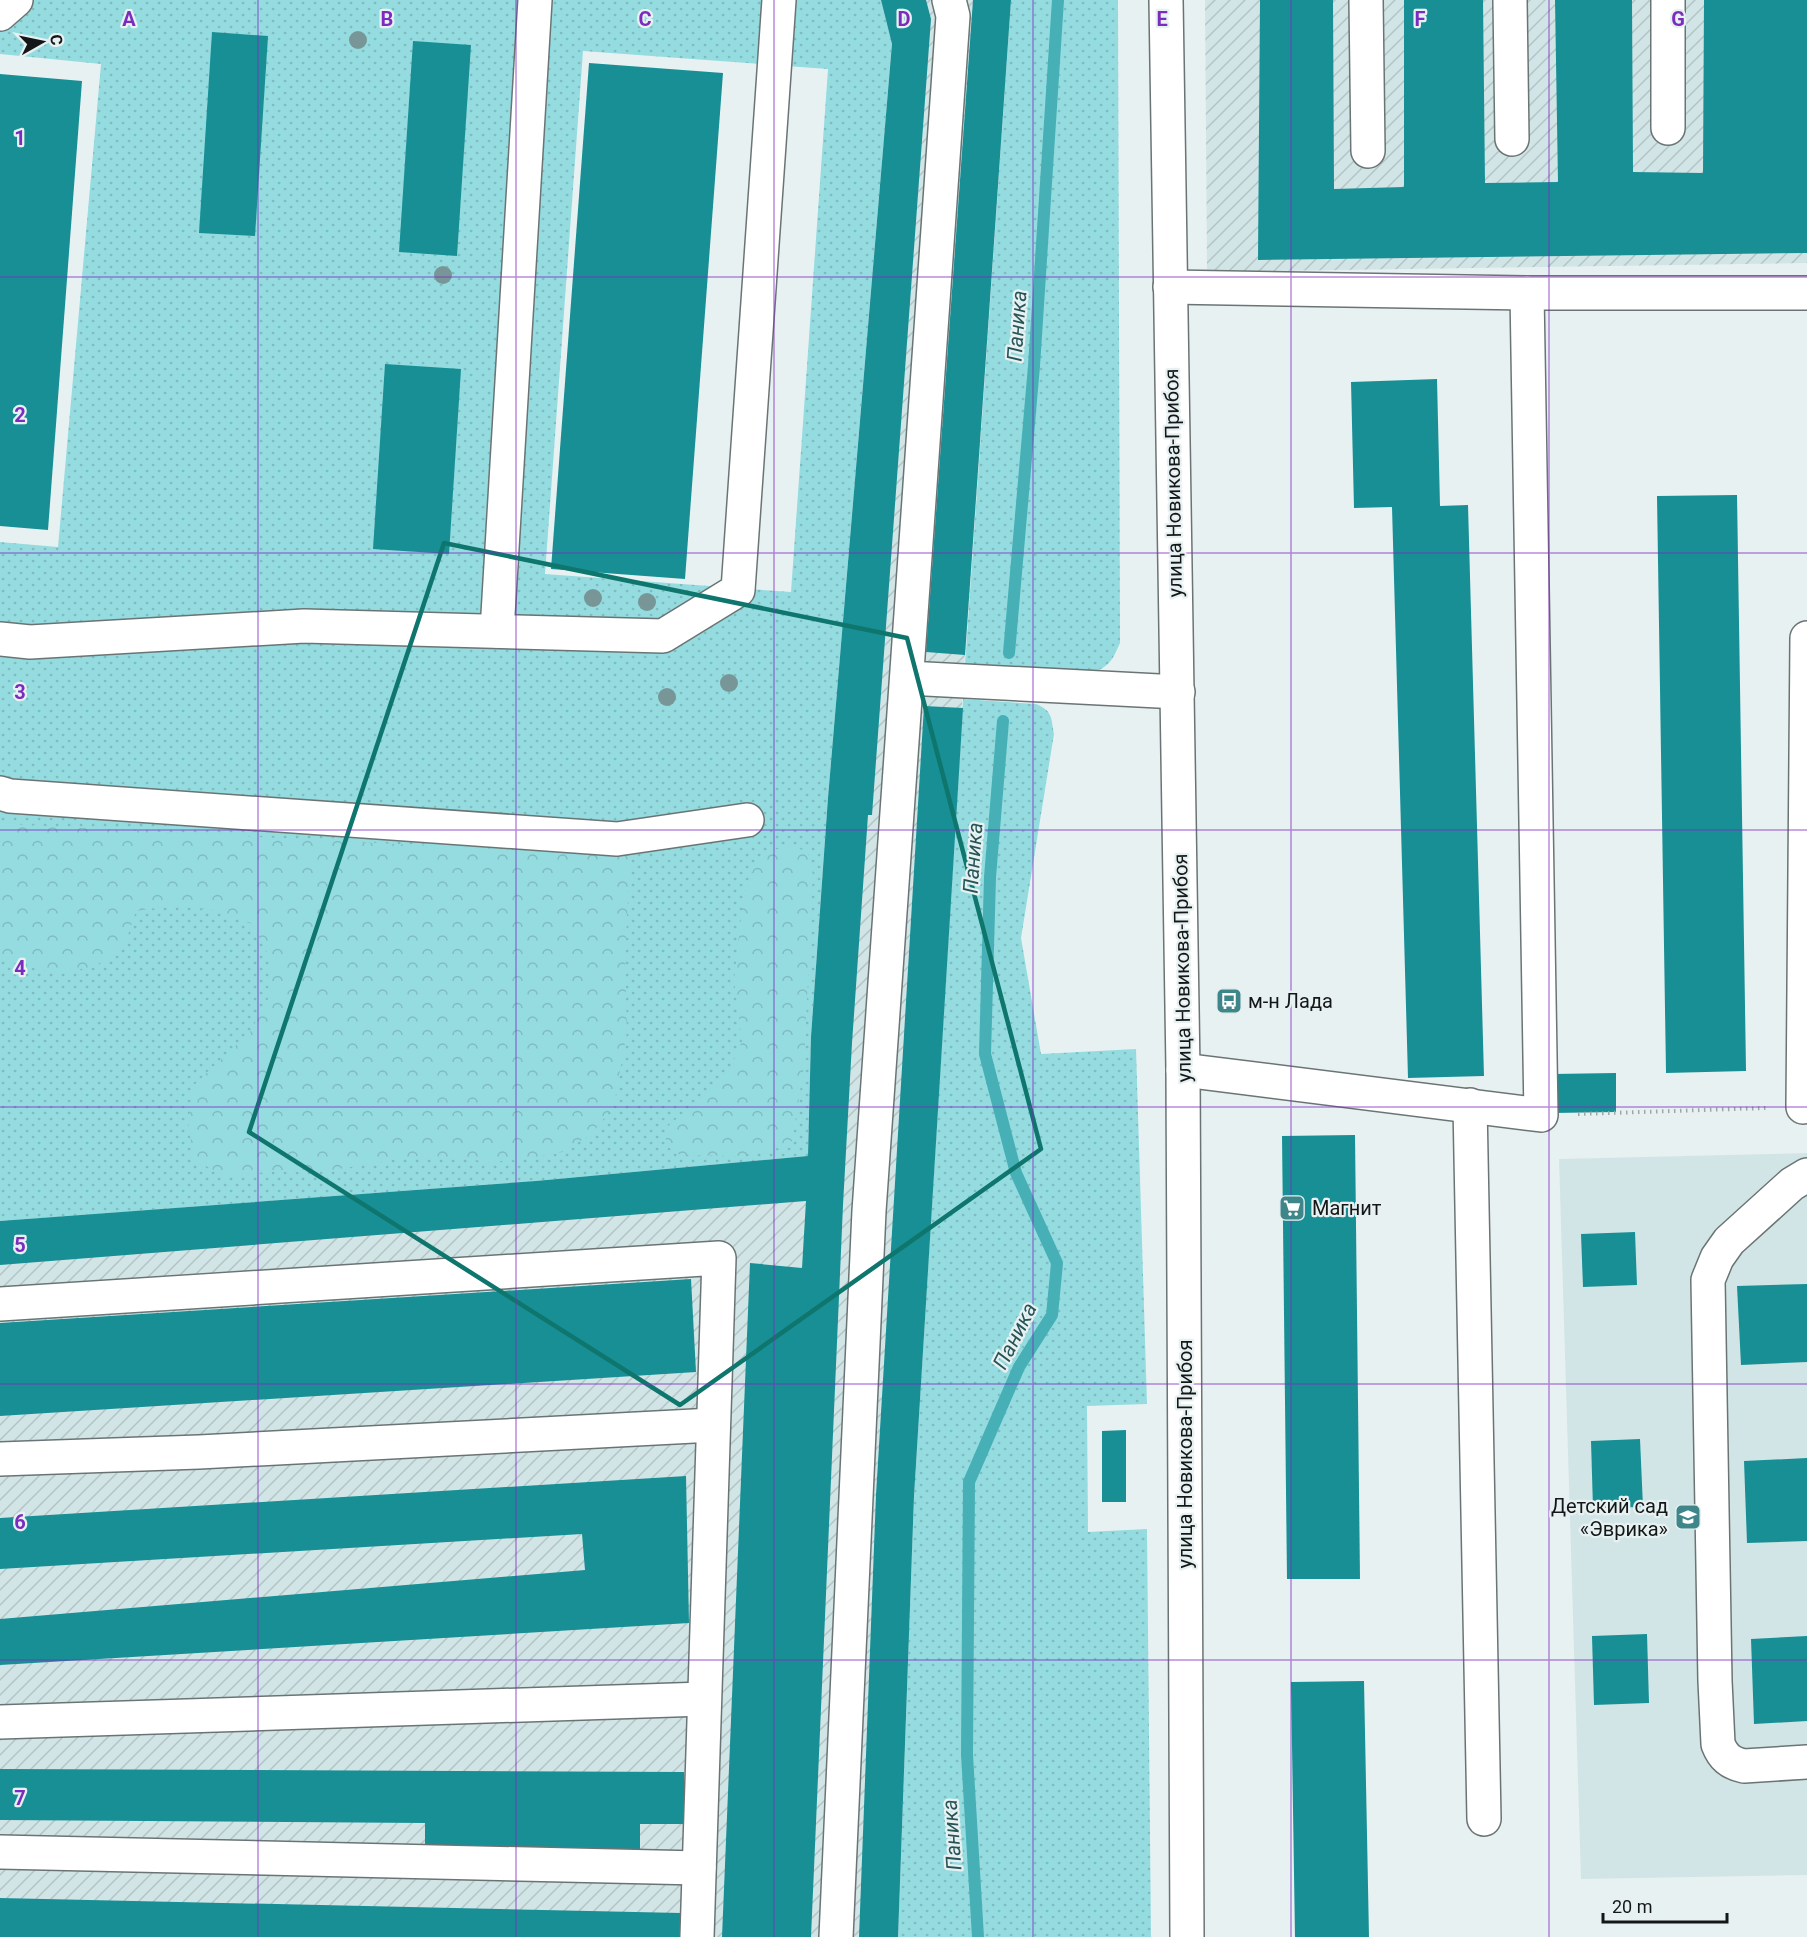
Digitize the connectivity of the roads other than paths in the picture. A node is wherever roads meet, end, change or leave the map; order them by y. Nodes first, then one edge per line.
1 (16, 0) edge
2 (535, 0) edge
3 (779, 0) edge
4 (949, 0) edge
5 (1166, 0) edge
6 (1366, 0) edge
7 (1510, 0) edge
8 (1668, 0) edge
9 (0, 14) edge
10 (1668, 128) dead end
11 (1512, 139) dead end
12 (1368, 151) dead end
13 (1170, 287) junction
14 (1807, 292) edge
15 (1527, 293) junction
16 (497, 631) junction
17 (1807, 638) edge
18 (0, 639) edge
19 (907, 678) junction
20 (1178, 692) junction
21 (0, 793) edge
22 (747, 820) dead end
23 (1183, 1070) junction
24 (1470, 1105) junction
25 (1803, 1107) road end
26 (1807, 1175) edge
27 (0, 1304) edge
28 (713, 1425) junction
29 (0, 1459) edge
30 (704, 1699) junction
31 (0, 1722) edge
32 (1807, 1762) edge
33 (1484, 1819) dead end
34 (0, 1852) edge
35 (699, 1868) junction
36 (697, 1937) edge
37 (836, 1937) edge
38 (1187, 1937) edge

1 - 9 street
2 - 16 street
3 - 16 street
4 - 19 street
5 - 13 street, улица Новикова-Прибоя
6 - 12 street
7 - 11 street
8 - 10 street
13 - 15 street
13 - 20 street, улица Новикова-Прибоя
14 - 15 street
15 - 24 street
16 - 18 street
17 - 25 street
19 - 20 street
19 - 37 street
20 - 23 street, улица Новикова-Прибоя
21 - 22 street
23 - 24 street
23 - 38 street, улица Новикова-Прибоя
24 - 33 street
26 - 32 street
27 - 28 street
28 - 29 street
28 - 30 street
30 - 31 street
30 - 35 street
34 - 35 street
35 - 36 street

